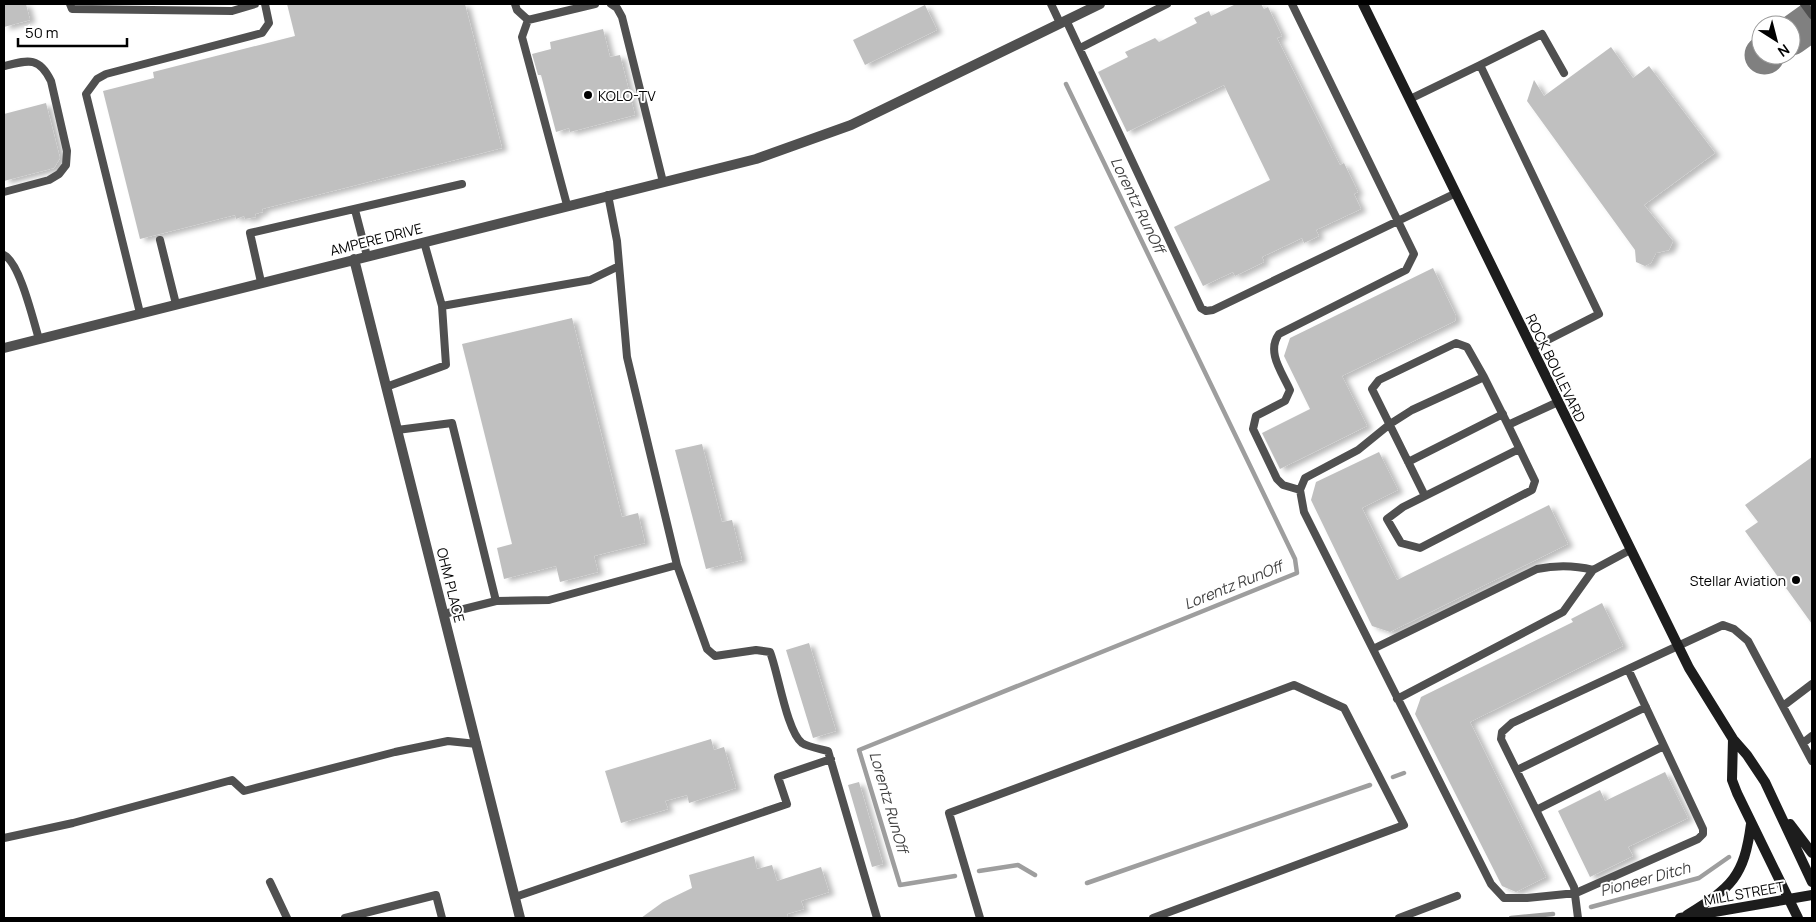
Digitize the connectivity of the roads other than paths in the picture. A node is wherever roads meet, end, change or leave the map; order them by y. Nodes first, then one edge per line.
1 (70, 4) edge
2 (255, 4) edge
3 (265, 4) edge
4 (515, 4) edge
5 (595, 4) edge
6 (611, 4) edge
7 (1051, 4) edge
8 (1100, 4) edge
9 (1167, 4) edge
10 (1292, 4) edge
11 (1363, 4) edge
12 (1804, 4) edge
13 (1812, 15) edge
14 (528, 20) junction
15 (1063, 22) junction
16 (1080, 48) junction
17 (4, 66) edge
18 (1480, 66) junction
19 (1564, 73) dead end
20 (1410, 99) junction
21 (663, 182) junction
22 (462, 184) dead end
23 (4, 192) edge
24 (1456, 193) junction
25 (608, 195) junction
26 (567, 205) junction
27 (355, 210) junction
28 (1399, 220) junction
29 (160, 240) dead end
30 (424, 242) junction
31 (4, 255) edge
32 (367, 256) junction
33 (354, 259) junction
34 (619, 266) junction
35 (262, 282) junction
36 (176, 304) junction
37 (442, 306) junction
38 (140, 313) junction
39 (39, 339) junction
40 (4, 348) edge
41 (1532, 348) junction
42 (1484, 377) junction
43 (386, 387) junction
44 (1558, 402) junction
45 (1503, 414) junction
46 (1390, 424) junction
47 (1508, 425) junction
48 (397, 430) junction
49 (1519, 448) junction
50 (1408, 462) junction
51 (1300, 490) junction
52 (1425, 496) junction
53 (1630, 550) junction
54 (676, 565) junction
55 (1593, 570) junction
56 (496, 601) junction
57 (444, 614) junction
58 (1678, 646) junction
59 (1373, 649) junction
60 (1628, 669) junction
61 (1812, 684) edge
62 (1397, 699) junction
63 (1646, 706) junction
64 (1783, 706) junction
65 (1812, 736) edge
66 (1733, 739) junction
67 (1802, 742) junction
68 (477, 744) junction
69 (1664, 746) junction
70 (830, 759) junction
71 (1812, 761) edge
72 (1517, 770) junction
73 (1777, 808) junction
74 (1536, 810) junction
75 (1751, 823) junction
76 (4, 838) edge
77 (1812, 853) edge
78 (270, 882) dead end
79 (1812, 882) edge
80 (1576, 893) junction
81 (1812, 895) edge
82 (1457, 896) dead end
83 (515, 897) junction
84 (1788, 899) junction
85 (287, 918) edge
86 (345, 918) edge
87 (442, 918) edge
88 (520, 918) edge
89 (877, 918) edge
90 (980, 918) edge
91 (1153, 918) edge
92 (1399, 918) edge
93 (1578, 918) edge
94 (1681, 918) edge
95 (1798, 918) edge

1 - 2 lane
3 - 38 lane
4 - 14 lane
5 - 14 lane
6 - 21 lane
7 - 15 lane
8 - 15 street, AMPERE DRIVE
9 - 16 lane
10 - 28 lane
11 - 20 main road, ROCK BOULEVARD
12 - 13 lane
14 - 26 lane
15 - 16 lane
15 - 21 street, AMPERE DRIVE
16 - 28 lane
17 - 23 lane
18 - 19 lane
18 - 20 lane
18 - 41 lane
20 - 24 main road, ROCK BOULEVARD
21 - 25 street, AMPERE DRIVE
22 - 27 lane
24 - 28 lane
24 - 41 main road, ROCK BOULEVARD
25 - 26 street, AMPERE DRIVE
25 - 34 lane
26 - 30 street, AMPERE DRIVE
27 - 32 lane
27 - 35 lane
28 - 51 lane
29 - 36 lane
30 - 32 street, AMPERE DRIVE
30 - 37 lane
31 - 39 lane
32 - 33 street, AMPERE DRIVE
33 - 35 street, AMPERE DRIVE
33 - 43 street, OHM PLACE
34 - 37 lane
34 - 54 lane
35 - 36 street, AMPERE DRIVE
36 - 38 street, AMPERE DRIVE
37 - 43 lane
38 - 39 street, AMPERE DRIVE
39 - 40 street, AMPERE DRIVE
41 - 44 main road, ROCK BOULEVARD
42 - 45 lane
42 - 46 lane
42 - 46 lane
43 - 48 street, OHM PLACE
44 - 47 lane
44 - 53 main road, ROCK BOULEVARD
45 - 47 lane
45 - 50 lane
46 - 50 lane
46 - 51 lane
47 - 49 lane
48 - 56 lane
48 - 57 street, OHM PLACE
49 - 52 lane
49 - 52 lane
50 - 52 lane
51 - 59 lane
53 - 55 lane
53 - 58 main road, ROCK BOULEVARD
54 - 56 lane
54 - 70 lane
55 - 59 lane
55 - 62 lane
56 - 57 lane
57 - 68 street, OHM PLACE
58 - 60 lane
58 - 64 lane
58 - 66 main road, ROCK BOULEVARD
59 - 62 lane
60 - 63 lane
60 - 72 lane
61 - 64 lane
62 - 80 lane
63 - 69 lane
63 - 72 lane
64 - 67 lane
65 - 67 lane
66 - 73 main road, ROCK BOULEVARD
66 - 75 main road
67 - 71 lane
68 - 76 lane
68 - 83 street, OHM PLACE
69 - 74 lane
69 - 80 lane
70 - 83 lane
70 - 89 lane
72 - 74 lane
73 - 77 main road
73 - 79 main road, ROCK BOULEVARD
74 - 80 lane
75 - 84 main road
75 - 94 main road
78 - 85 lane
80 - 93 lane
81 - 84 main road, MILL STREET
82 - 92 lane
83 - 88 street, OHM PLACE
84 - 94 main road, MILL STREET
84 - 95 main road
86 - 87 lane
90 - 91 lane

